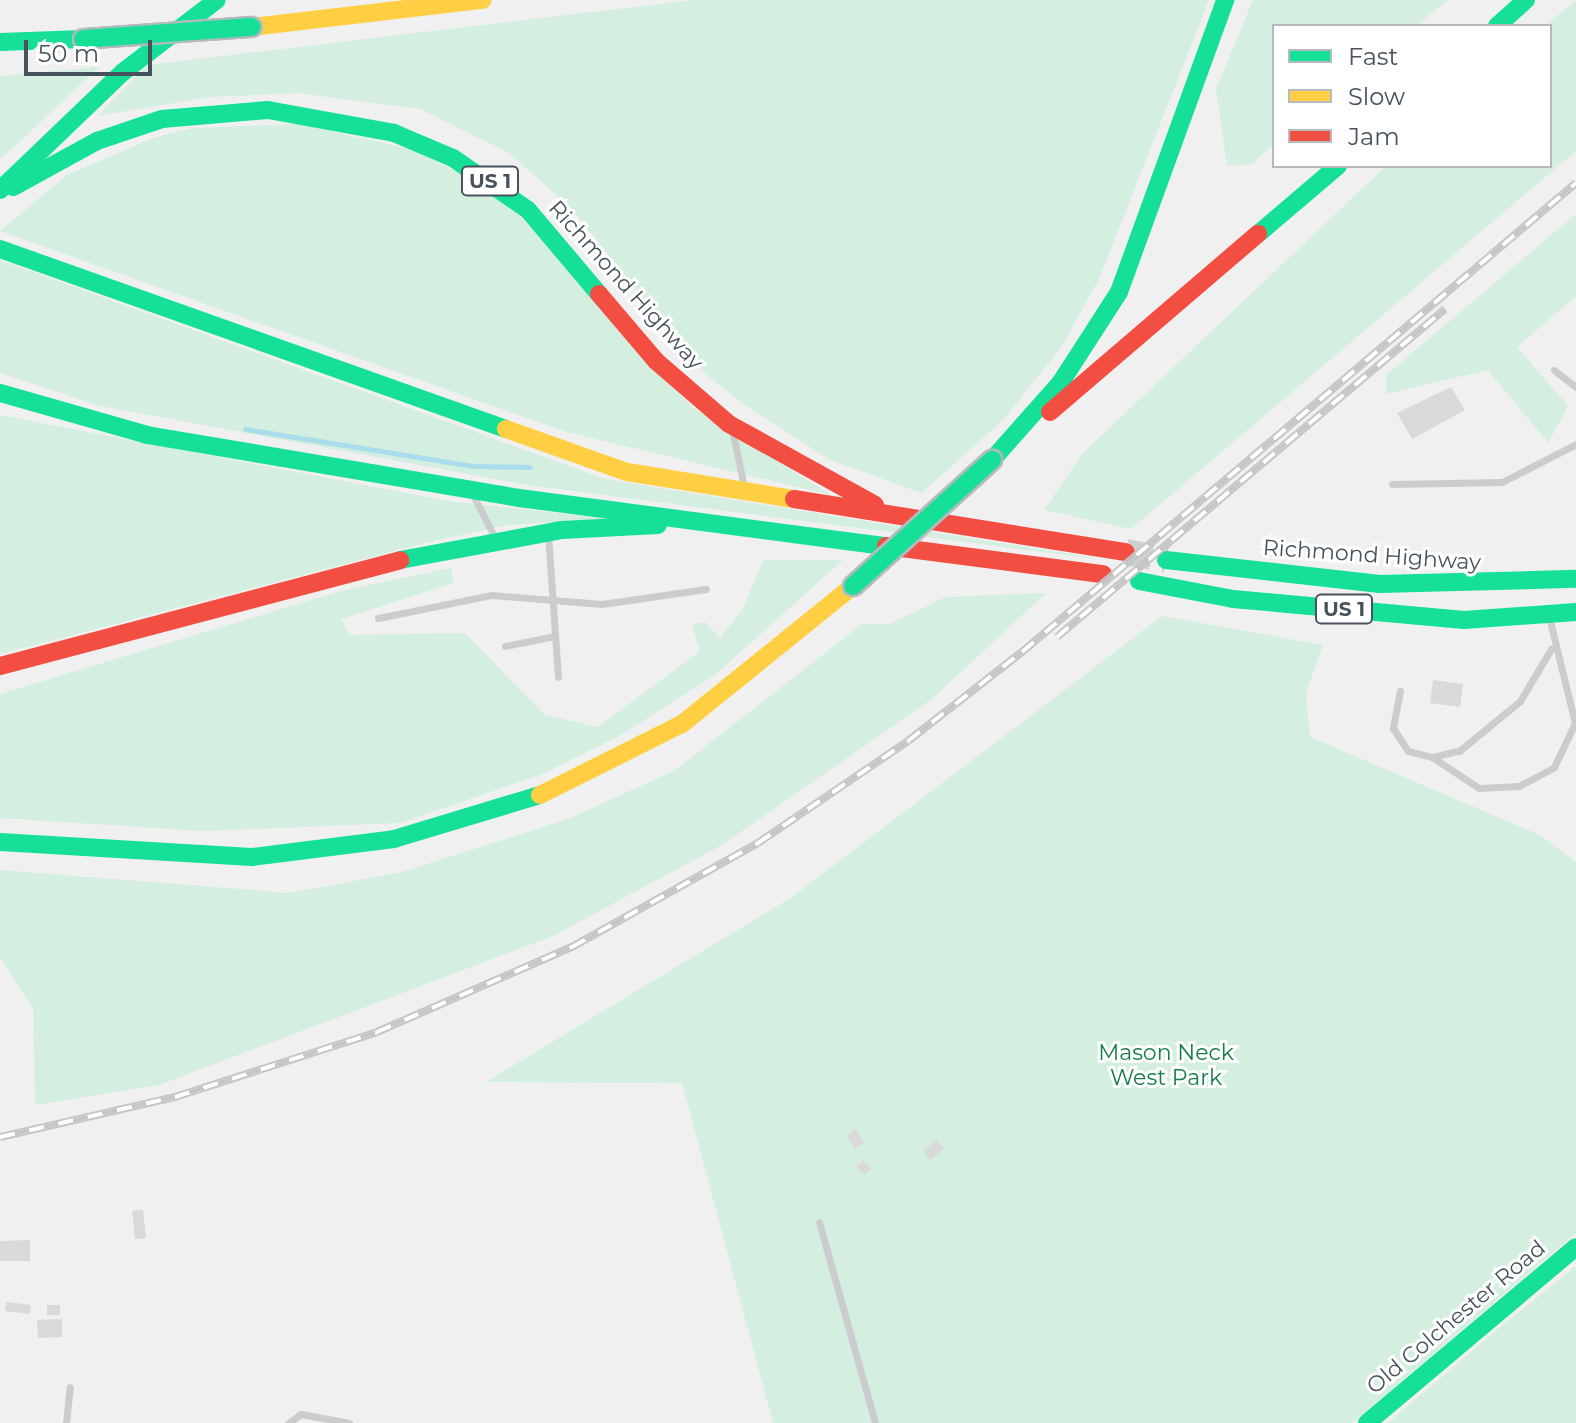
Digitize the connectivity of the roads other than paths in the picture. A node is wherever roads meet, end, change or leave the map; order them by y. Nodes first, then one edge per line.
1 (217, 0) edge
2 (482, 0) edge
3 (1225, 0) edge
4 (1526, 0) edge
5 (1499, 24) edge
6 (0, 42) edge
7 (1336, 168) edge
8 (0, 190) edge
9 (0, 196) edge
10 (0, 249) edge
11 (1554, 370) dead end
12 (1576, 387) edge
13 (0, 393) edge
14 (729, 424) junction
15 (1576, 444) edge
16 (992, 460) junction
17 (1392, 484) dead end
18 (469, 488) junction
19 (745, 493) junction
20 (887, 510) junction
21 (729, 524) junction
22 (548, 532) junction
23 (495, 538) junction
24 (1126, 552) tunnel mouth
25 (1166, 560) tunnel mouth
26 (1103, 574) dead end
27 (1576, 579) edge
28 (1139, 581) dead end
29 (1548, 583) junction
30 (706, 589) dead end
31 (552, 601) junction
32 (1576, 612) edge
33 (1550, 615) junction
34 (378, 618) dead end
35 (555, 636) junction
36 (505, 646) dead end
37 (1551, 649) junction
38 (0, 666) edge
39 (558, 677) dead end
40 (1400, 691) dead end
41 (1432, 757) junction
42 (0, 842) edge
43 (819, 1222) dead end
44 (1576, 1247) edge
45 (70, 1387) dead end
46 (66, 1423) edge
47 (288, 1423) edge
48 (349, 1423) edge
49 (875, 1423) edge
50 (1367, 1423) edge

1 - 8 main road
2 - 6 main road, bridge
3 - 16 main road
4 - 5 main road
7 - 16 main road
9 - 14 main road, Richmond Highway / US 1
10 - 19 main road
11 - 12 lane
13 - 18 main road
14 - 19 lane
14 - 20 main road, Richmond Highway / US 1
15 - 17 lane
16 - 42 main road, bridge
18 - 21 main road
18 - 23 lane
19 - 20 main road
20 - 24 main road, Richmond Highway / US 1
21 - 22 main road
21 - 26 main road
22 - 23 main road
22 - 31 lane
23 - 38 main road
25 - 29 main road, Richmond Highway / US 1
27 - 29 main road, Richmond Highway / US 1
28 - 33 main road, US 1
29 - 33 lane
30 - 31 lane
31 - 34 lane
31 - 35 lane
32 - 33 main road, US 1
33 - 37 lane
35 - 36 lane
35 - 39 lane
37 - 41 lane
37 - 41 lane
40 - 41 lane
43 - 49 lane
44 - 50 main road, Old Colchester Road
45 - 46 lane
47 - 48 lane

